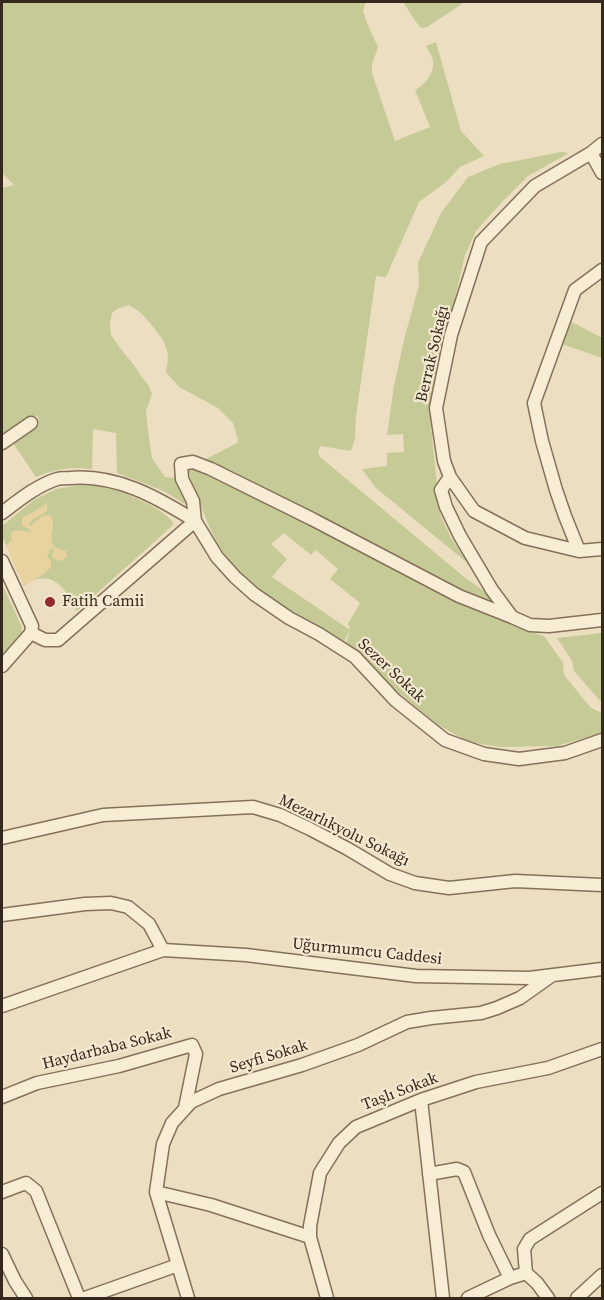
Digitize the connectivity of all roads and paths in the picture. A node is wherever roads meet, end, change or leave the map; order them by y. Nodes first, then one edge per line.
1 (603, 144) edge
2 (591, 153) junction
3 (603, 173) edge
4 (603, 270) edge
5 (31, 423) dead end
6 (2, 443) edge
7 (450, 477) junction
8 (2, 513) edge
9 (195, 520) junction
10 (603, 549) edge
11 (579, 551) junction
12 (2, 561) edge
13 (512, 617) junction
14 (603, 620) edge
15 (31, 633) junction
16 (2, 666) edge
17 (603, 740) edge
18 (2, 838) edge
19 (603, 885) edge
20 (2, 915) edge
21 (163, 950) junction
22 (603, 969) edge
23 (552, 975) junction
24 (2, 1006) edge
25 (603, 1049) edge
26 (2, 1097) edge
27 (421, 1100) junction
28 (184, 1109) junction
29 (429, 1174) junction
30 (2, 1192) edge
31 (156, 1192) junction
32 (603, 1193) edge
33 (310, 1237) junction
34 (2, 1254) edge
35 (177, 1265) junction
36 (526, 1273) junction
37 (603, 1275) edge
38 (510, 1278) junction
39 (26, 1299) edge
40 (79, 1299) edge
41 (85, 1299) edge
42 (188, 1299) edge
43 (327, 1299) edge
44 (443, 1299) edge
45 (468, 1299) edge
46 (548, 1299) edge
47 (577, 1299) edge

1 - 2 street, Berrak Sokağı
2 - 3 street
2 - 7 street, Berrak Sokağı
4 - 11 street
5 - 6 street
7 - 11 street, Berrak Sokağı
7 - 13 street
8 - 9 street
9 - 13 street
9 - 15 street
9 - 17 street, Sezer Sokak
10 - 11 street, Berrak Sokağı
12 - 15 street
13 - 14 street
15 - 16 street
18 - 19 street, Mezarlıkyolu Sokağı
20 - 21 street
21 - 23 street, Uğurmumcu Caddesi
21 - 24 street
22 - 23 street, Uğurmumcu Caddesi
23 - 28 street, Seyfi Sokak
25 - 27 street, Taşlı Sokak
26 - 28 street, Haydarbaba Sokak
27 - 29 street
27 - 33 street, Taşlı Sokak
28 - 31 street, Seyfi Sokak
29 - 38 street
29 - 44 street
30 - 40 street
31 - 33 street
31 - 35 street, Seyfi Sokak
32 - 36 street
33 - 43 street, Taşlı Sokak
34 - 39 street
35 - 41 street
35 - 42 street, Seyfi Sokak
36 - 38 street
36 - 46 street
37 - 47 street
38 - 45 street

